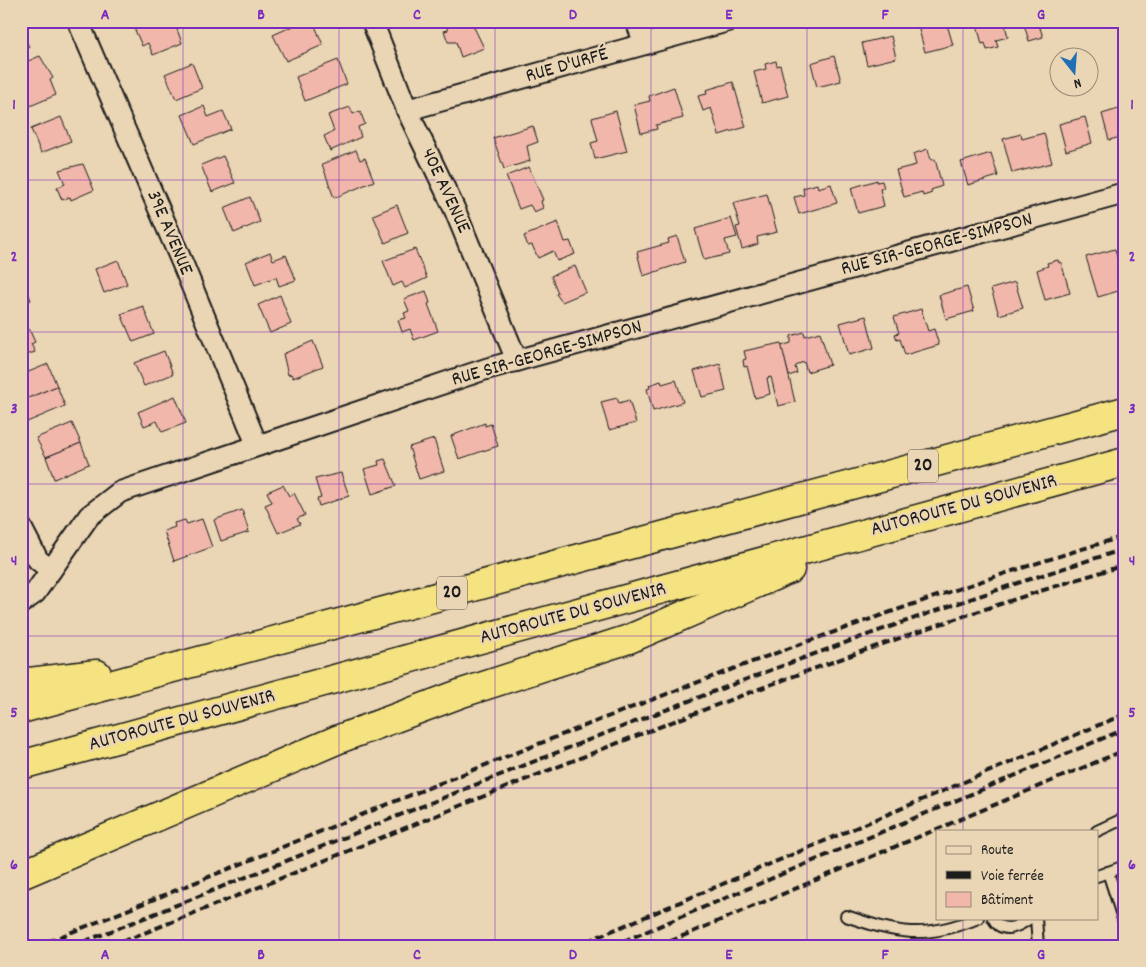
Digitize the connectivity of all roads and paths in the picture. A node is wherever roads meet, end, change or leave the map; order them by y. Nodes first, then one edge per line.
1 (78, 21) edge
2 (372, 21) edge
3 (636, 21) edge
4 (728, 21) edge
5 (645, 44) junction
6 (407, 110) junction
7 (1125, 194) edge
8 (517, 361) junction
9 (1125, 411) edge
10 (257, 445) junction
11 (1125, 462) edge
12 (21, 527) edge
13 (880, 530) junction
14 (51, 570) junction
15 (21, 603) edge
16 (183, 664) junction
17 (21, 683) edge
18 (21, 709) edge
19 (178, 722) junction
20 (21, 765) edge
21 (21, 780) edge
22 (1125, 818) edge
23 (1098, 831) edge
24 (1125, 866) edge
25 (1108, 872) junction
26 (21, 875) edge
27 (1098, 876) edge
28 (846, 916) dead end
29 (973, 920) edge
30 (994, 920) edge
31 (1026, 920) edge
32 (1036, 920) edge
33 (1125, 925) edge
34 (1038, 946) edge

1 - 10 street, 39E AVENUE
2 - 6 street, 40E AVENUE
3 - 5 street
4 - 5 street, RUE D'URFÉ
5 - 6 street, RUE D'URFÉ
6 - 8 street, 40E AVENUE
7 - 8 street, RUE SIR-GEORGE-SIMPSON
8 - 10 street, RUE SIR-GEORGE-SIMPSON
9 - 16 highway, 20
10 - 14 street, RUE SIR-GEORGE-SIMPSON
11 - 13 highway, AUTOROUTE DU SOUVENIR / 20
12 - 14 street
13 - 19 highway, AUTOROUTE DU SOUVENIR / 20
13 - 26 highway
14 - 15 street, RUE SIR-GEORGE-SIMPSON
16 - 17 highway
16 - 18 highway, 20
19 - 20 highway, AUTOROUTE DU SOUVENIR / 20
19 - 21 highway
22 - 23 lane
24 - 25 lane
25 - 27 lane
25 - 33 lane
28 - 29 lane
30 - 31 lane
32 - 34 lane

